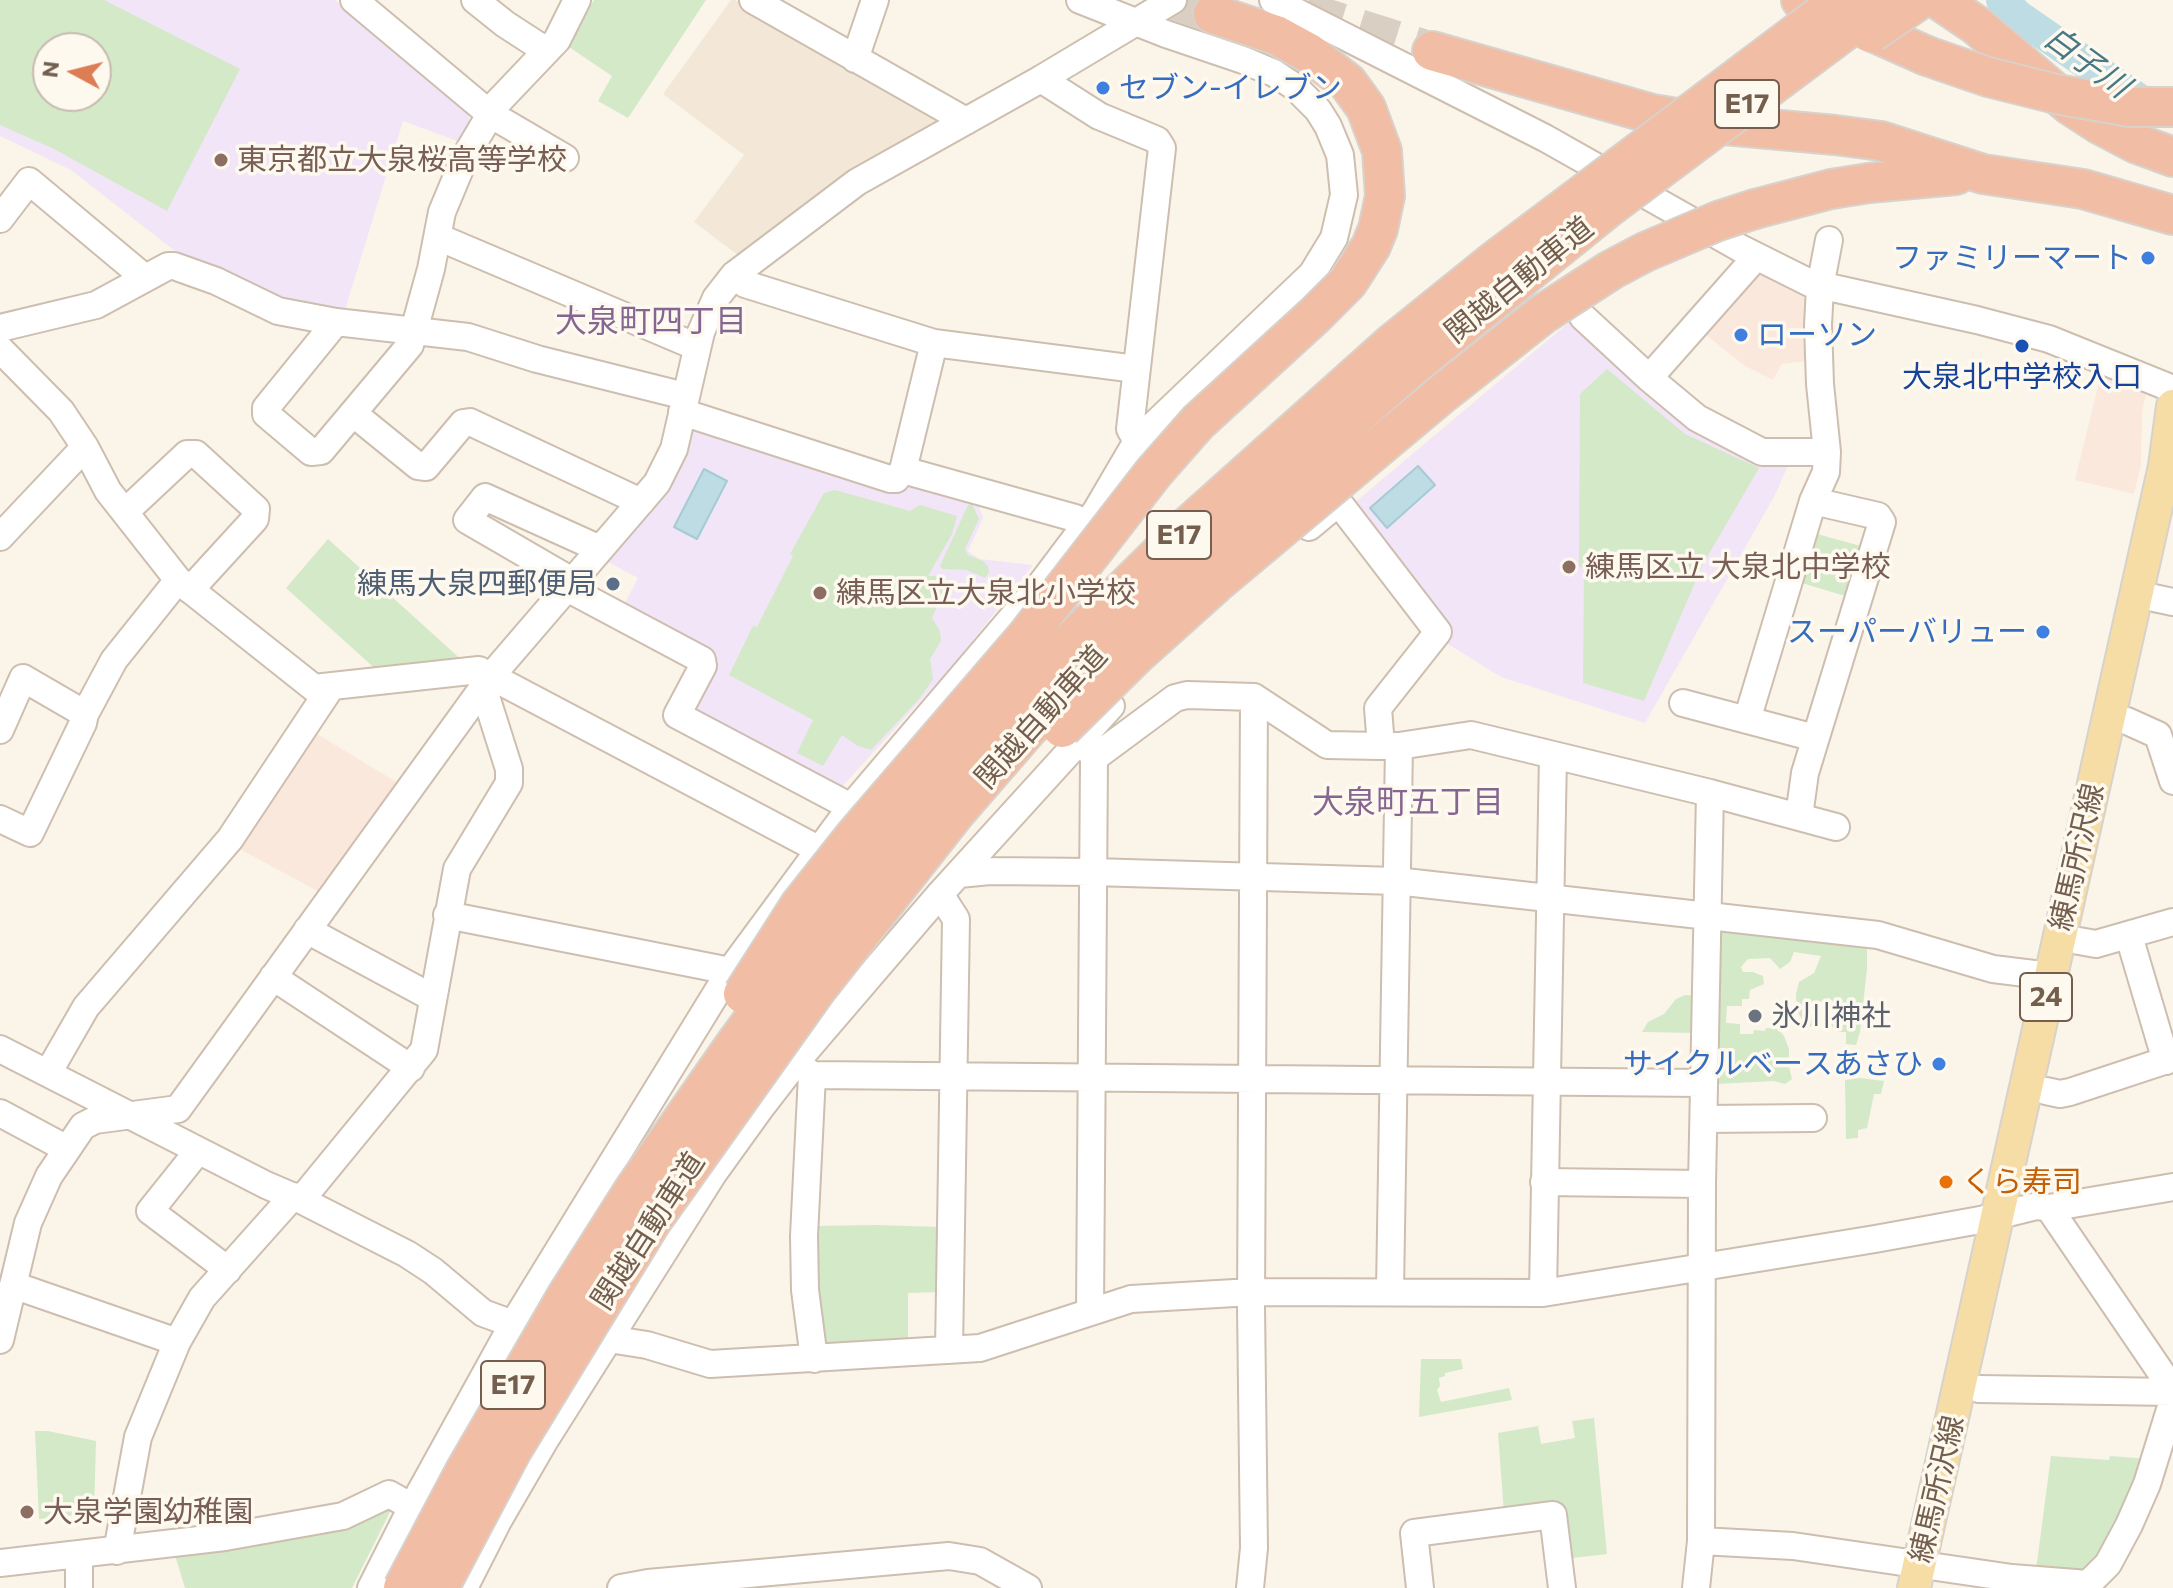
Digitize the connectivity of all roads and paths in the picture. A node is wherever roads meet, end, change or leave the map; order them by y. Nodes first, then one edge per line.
1 (475, 0) edge
2 (753, 0) edge
3 (875, 0) edge
4 (1080, 0) edge
5 (1173, 0) edge
6 (1273, 0) edge
7 (1801, 0) edge
8 (1841, 0) edge
9 (1886, 0) edge
10 (1919, 0) edge
11 (1939, 0) edge
12 (359, 1) edge
13 (569, 3) edge
14 (1213, 14) tunnel mouth
15 (1137, 22) junction
16 (545, 50) junction
17 (1432, 51) tunnel mouth
18 (855, 59) junction
19 (1041, 79) junction
20 (2173, 107) edge
21 (490, 114) junction
22 (966, 121) junction
23 (2173, 157) edge
24 (565, 158) dead end
25 (1983, 174) junction
26 (1609, 207) junction
27 (2173, 215) edge
28 (0, 219) edge
29 (438, 237) junction
30 (1829, 240) dead end
31 (1756, 257) junction
32 (734, 275) junction
33 (145, 278) junction
34 (1820, 287) junction
35 (1583, 317) dead end
36 (336, 322) junction
37 (0, 328) edge
38 (416, 330) junction
39 (934, 343) junction
40 (697, 347) junction
41 (0, 349) edge
42 (1136, 369) junction
43 (1649, 378) junction
44 (2173, 389) edge
45 (684, 404) junction
46 (2173, 406) edge
47 (354, 414) junction
48 (1137, 441) junction
49 (85, 447) junction
50 (1827, 452) junction
51 (903, 470) junction
52 (1813, 501) junction
53 (641, 502) junction
54 (125, 512) junction
55 (2173, 514) edge
56 (1084, 525) junction
57 (0, 537) edge
58 (600, 549) junction
59 (570, 584) junction
60 (184, 585) junction
61 (2164, 600) edge
62 (986, 652) junction
63 (487, 681) junction
64 (331, 687) junction
65 (1254, 697) junction
66 (1683, 703) dead end
67 (85, 714) junction
68 (1747, 720) junction
69 (2127, 721) junction
70 (0, 730) edge
71 (1815, 738) junction
72 (1390, 746) junction
73 (1088, 747) junction
74 (1553, 755) junction
75 (2171, 769) edge
76 (1710, 793) junction
77 (851, 807) junction
78 (1799, 816) junction
79 (0, 819) edge
80 (1836, 827) dead end
81 (818, 849) junction
82 (1093, 872) junction
83 (959, 874) junction
84 (1252, 875) junction
85 (1396, 881) junction
86 (940, 894) junction
87 (1551, 897) junction
88 (447, 915) junction
89 (1706, 916) junction
90 (2173, 922) edge
91 (307, 930) junction
92 (2129, 936) junction
93 (2079, 941) junction
94 (730, 971) junction
95 (2050, 976) junction
96 (273, 977) junction
97 (433, 998) junction
98 (0, 1049) edge
99 (2169, 1060) edge
100 (411, 1068) junction
101 (804, 1068) junction
102 (48, 1073) junction
103 (953, 1075) junction
104 (1092, 1077) junction
105 (1252, 1079) junction
106 (1392, 1080) junction
107 (1547, 1081) junction
108 (1704, 1083) junction
109 (2046, 1091) junction
110 (101, 1100) junction
111 (750, 1100) junction
112 (178, 1109) junction
113 (0, 1113) edge
114 (133, 1115) junction
115 (1813, 1118) dead end
116 (1704, 1119) junction
117 (83, 1126) junction
118 (162, 1131) junction
119 (67, 1149) junction
120 (198, 1151) junction
121 (1544, 1182) junction
122 (1702, 1184) junction
123 (2173, 1187) edge
124 (635, 1188) junction
125 (297, 1198) junction
126 (2021, 1211) junction
127 (10, 1249) edge
128 (1702, 1267) junction
129 (228, 1270) junction
130 (13, 1285) junction
131 (1390, 1291) junction
132 (1252, 1292) junction
133 (1543, 1293) junction
134 (1090, 1311) junction
135 (513, 1324) junction
136 (609, 1339) junction
137 (0, 1340) edge
138 (177, 1342) junction
139 (949, 1350) junction
140 (814, 1359) junction
141 (1979, 1389) junction
142 (2173, 1391) edge
143 (2173, 1400) edge
144 (412, 1507) junction
145 (1701, 1541) junction
146 (124, 1551) junction
147 (79, 1554) junction
148 (0, 1563) edge
149 (1927, 1578) edge
150 (2088, 1586) edge
151 (79, 1588) edge
152 (371, 1588) edge
153 (403, 1588) edge
154 (439, 1588) edge
155 (464, 1588) edge
156 (621, 1588) edge
157 (1028, 1588) edge
158 (1250, 1588) edge
159 (1420, 1588) edge
160 (1562, 1588) edge
161 (1696, 1588) edge

1 - 16 street
2 - 18 street
3 - 18 street
4 - 15 street
5 - 15 street
6 - 31 street
7 - 20 highway, bridge
8 - 124 highway, 関越自動車道 / E17, bridge
9 - 26 highway, 関越自動車道 / E17, bridge
10 - 26 highway, bridge
11 - 23 highway
12 - 21 street
13 - 16 street
14 - 124 highway, bridge
15 - 19 street
15 - 48 street
16 - 21 street
17 - 25 highway
18 - 22 street
19 - 22 street
19 - 42 street
21 - 24 street
21 - 29 street
22 - 32 street
25 - 27 highway
25 - 111 highway, bridge
26 - 111 highway, 関越自動車道 / E17, bridge
28 - 33 street
29 - 38 street
29 - 40 street
30 - 34 street
31 - 34 street
31 - 43 street
32 - 39 street
32 - 40 street
33 - 36 street
33 - 37 street
34 - 44 street
34 - 50 street
35 - 43 street
36 - 38 street
36 - 47 street
38 - 45 street
38 - 47 street
39 - 42 street
39 - 51 street
40 - 45 street
41 - 49 street
42 - 48 street
43 - 50 street
45 - 51 street
45 - 53 street
46 - 95 main road, 練馬所沢線 / 24
47 - 53 street
48 - 56 street
49 - 54 street
49 - 57 street
50 - 52 street
51 - 56 street
52 - 68 street
52 - 71 street
53 - 58 street
54 - 60 street
54 - 60 street
55 - 61 main road, 練馬所沢線 / 24
56 - 62 street
58 - 59 street
58 - 59 street
59 - 63 street
59 - 77 street
60 - 64 street
60 - 67 street
61 - 69 main road, 練馬所沢線 / 24
62 - 73 street
62 - 77 street
63 - 64 street
63 - 81 street
63 - 88 street
63 - 91 street
64 - 102 street
65 - 72 street
65 - 73 street
65 - 84 street
66 - 68 street
67 - 70 street
67 - 79 street
68 - 71 street
69 - 75 street
69 - 93 main road, 練馬所沢線 / 24
71 - 78 street
72 - 73 street
72 - 74 street
72 - 85 street
73 - 82 street
73 - 83 street
74 - 76 street
74 - 87 street
76 - 78 street
76 - 89 street
77 - 81 street
78 - 80 street
81 - 94 street
82 - 83 street
82 - 84 street
82 - 104 street
83 - 86 street
84 - 85 street
84 - 105 street
85 - 87 street
85 - 106 street
86 - 101 street
86 - 103 street
87 - 89 street
87 - 107 street
88 - 94 street
88 - 97 street
89 - 95 street
89 - 108 street
90 - 92 street
91 - 96 street
91 - 97 street
92 - 93 street
92 - 99 street
93 - 109 main road, 練馬所沢線 / 24
94 - 135 street
95 - 126 main road, 練馬所沢線 / 24
96 - 100 street
96 - 112 street
97 - 100 street
98 - 102 street
99 - 109 street
100 - 125 street
101 - 103 street
101 - 111 street
101 - 140 street
102 - 110 street
103 - 104 street
103 - 139 street
104 - 105 street
104 - 134 street
105 - 106 street
105 - 132 street
106 - 107 street
106 - 131 street
107 - 108 street
107 - 121 street
108 - 116 street
109 - 126 main road, 練馬所沢線 / 24
110 - 114 street
110 - 117 street
111 - 136 street
111 - 154 highway, 関越自動車道 / E17, bridge
112 - 114 street
112 - 118 street
113 - 119 street
114 - 117 street
114 - 118 street
115 - 116 street
116 - 122 street
117 - 119 street
118 - 120 street
119 - 127 street
120 - 125 street
120 - 129 street
121 - 122 street
121 - 133 street
122 - 128 street
123 - 126 street
124 - 153 highway, 関越自動車道 / E17, bridge
125 - 129 street
125 - 135 street
126 - 128 street
126 - 141 main road, 練馬所沢線 / 24
126 - 142 street
126 - 149 main road, 練馬所沢線 / 24
127 - 130 street
128 - 133 street
128 - 145 street
129 - 138 street
130 - 137 street
130 - 138 street
131 - 132 street
131 - 133 street
132 - 134 street
132 - 158 street
134 - 139 street
135 - 136 street
135 - 144 street
136 - 140 street
136 - 155 street
138 - 146 street
139 - 140 street
141 - 142 street
141 - 149 main road, 練馬所沢線 / 24
143 - 150 street
144 - 146 street
144 - 152 street
145 - 149 street
145 - 161 street
146 - 147 street
147 - 148 street
147 - 151 street
149 - 150 street
156 - 157 street
159 - 160 street

